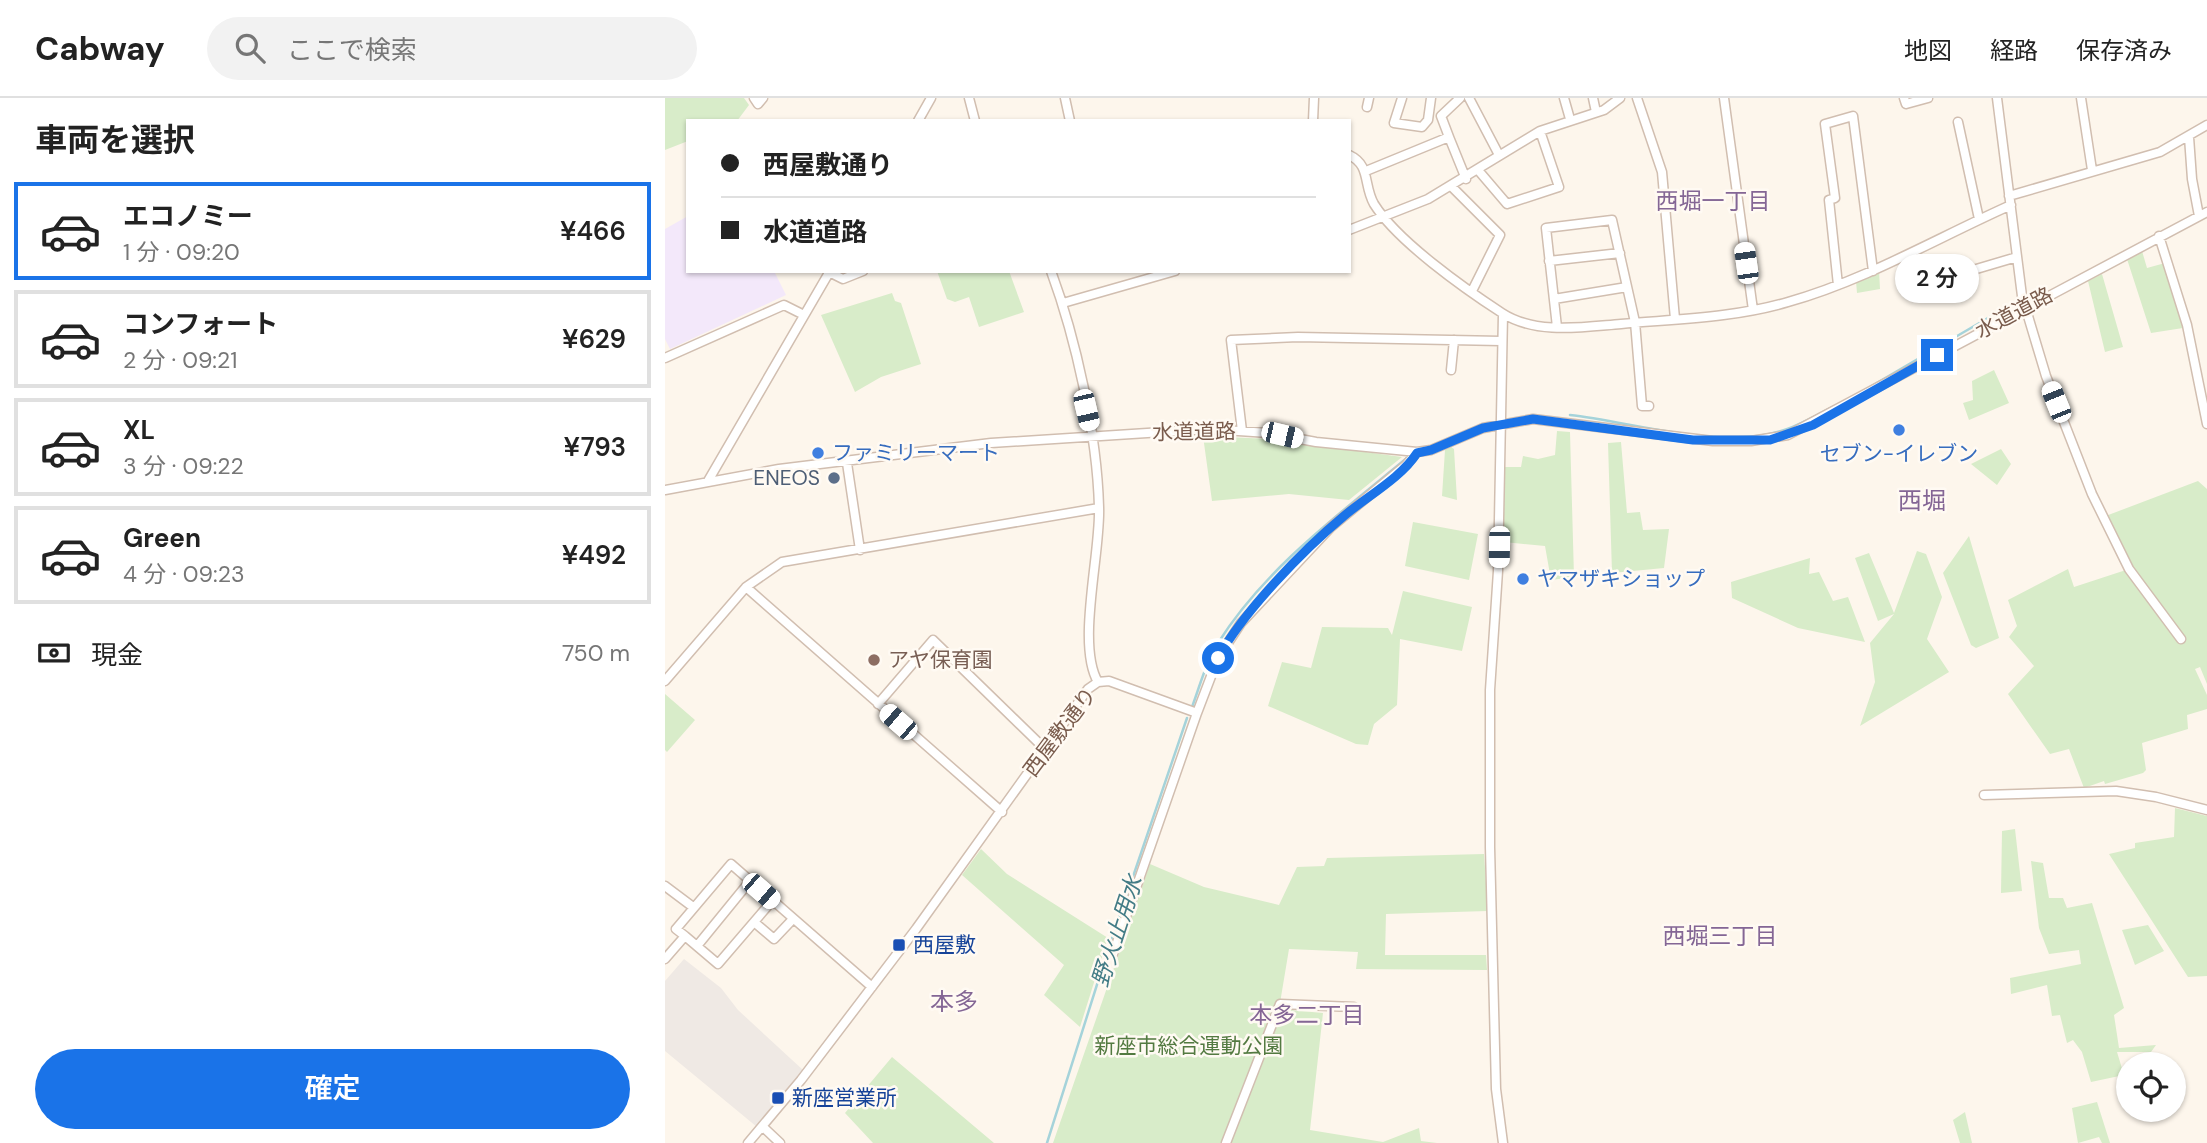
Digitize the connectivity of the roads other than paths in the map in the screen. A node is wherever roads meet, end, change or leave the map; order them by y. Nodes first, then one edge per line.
1 (754, 98) edge
2 (762, 98) edge
3 (931, 98) edge
4 (969, 98) edge
5 (1065, 98) edge
6 (1314, 98) edge
7 (1402, 98) edge
8 (1431, 98) edge
9 (1460, 98) edge
10 (1469, 98) edge
11 (1564, 98) edge
12 (1593, 98) edge
13 (1620, 98) edge
14 (1637, 98) edge
15 (1724, 98) edge
16 (1904, 98) edge
17 (1928, 98) edge
18 (1997, 98) edge
19 (2081, 98) edge
20 (1596, 112) junction
21 (919, 119) edge
22 (974, 119) edge
23 (1070, 119) edge
24 (1313, 119) edge
25 (1570, 119) junction
26 (1958, 122) dead end
27 (2207, 125) edge
28 (1540, 131) junction
29 (2189, 137) junction
30 (1449, 138) junction
31 (1499, 155) junction
32 (1351, 156) edge
33 (1478, 170) junction
34 (2092, 170) junction
35 (1366, 171) junction
36 (1466, 178) junction
37 (1452, 187) junction
38 (2009, 195) junction
39 (2011, 205) junction
40 (2203, 214) edge
41 (1384, 215) junction
42 (1979, 219) junction
43 (1351, 229) edge
44 (2159, 236) junction
45 (1620, 253) junction
46 (2017, 257) junction
47 (1549, 261) junction
48 (1873, 271) junction
49 (828, 273) edge
50 (831, 273) edge
51 (858, 273) edge
52 (1052, 273) edge
53 (1168, 273) edge
54 (1956, 275) dead end
55 (1838, 285) junction
56 (1627, 287) junction
57 (1472, 291) junction
58 (1554, 299) junction
59 (1063, 303) junction
60 (2025, 307) junction
61 (1753, 310) junction
62 (1503, 314) junction
63 (804, 315) junction
64 (1675, 319) junction
65 (1635, 323) junction
66 (1557, 327) junction
67 (1454, 340) junction
68 (1501, 341) junction
69 (665, 358) edge
70 (1451, 370) dead end
71 (2204, 397) edge
72 (1649, 406) dead end
73 (1501, 424) junction
74 (2207, 424) edge
75 (1242, 431) junction
76 (1092, 436) junction
77 (1417, 453) junction
78 (847, 463) junction
79 (708, 481) junction
80 (665, 490) edge
81 (1099, 509) junction
82 (860, 550) junction
83 (746, 587) junction
84 (2181, 639) dead end
85 (665, 681) edge
86 (1098, 682) junction
87 (877, 704) junction
88 (1197, 713) junction
89 (1045, 749) junction
90 (1984, 795) dead end
91 (2207, 810) edge
92 (1002, 812) junction
93 (750, 881) junction
94 (665, 886) edge
95 (772, 901) junction
96 (693, 907) junction
97 (793, 919) junction
98 (754, 922) junction
99 (685, 936) junction
100 (697, 946) junction
101 (1113, 954) dead end
102 (665, 959) edge
103 (872, 987) junction
104 (1354, 1007) dead end
105 (763, 1127) junction
106 (748, 1143) edge
107 (780, 1143) edge
108 (1226, 1143) edge
109 (1503, 1143) edge

1 - 2 street
3 - 21 street
4 - 22 street
5 - 23 street
6 - 24 street
7 - 8 street
9 - 30 street
10 - 31 street
11 - 25 street
12 - 20 street
13 - 20 street
14 - 64 street
15 - 61 street
16 - 17 street
18 - 38 street
19 - 34 street
20 - 25 street
25 - 28 street
26 - 42 street
27 - 29 street
28 - 31 street
28 - 33 street
29 - 34 street
29 - 40 street
30 - 35 street
30 - 36 street
31 - 33 street
32 - 35 street
33 - 36 street
34 - 38 street
35 - 41 street
36 - 37 street
37 - 41 street
37 - 57 street
38 - 39 street
39 - 42 street
39 - 46 street
40 - 44 street, 水道道路
41 - 43 street
41 - 57 street
42 - 48 street
44 - 60 street, 水道道路
44 - 71 street
45 - 47 street
45 - 47 street
45 - 56 street
46 - 54 street
46 - 60 street
47 - 58 street
48 - 55 street
48 - 55 street
49 - 63 street
50 - 51 street
52 - 59 street
53 - 59 street
55 - 61 street
56 - 58 street
56 - 65 street
57 - 62 street
58 - 66 street
59 - 76 street
60 - 73 street, 水道道路
60 - 84 street
61 - 64 street
62 - 66 street
62 - 68 street
63 - 69 street
63 - 79 street
64 - 65 street
65 - 66 street
65 - 72 street
67 - 68 street
67 - 70 street
67 - 75 street
68 - 73 street
71 - 74 street
73 - 77 street, 水道道路
73 - 109 street
75 - 76 street, 水道道路
75 - 77 street, 水道道路
76 - 78 street, 水道道路
76 - 81 street
77 - 88 street
78 - 79 street, 水道道路
78 - 82 street
79 - 80 street, 水道道路
81 - 82 street
81 - 86 street
82 - 83 street
83 - 85 street
83 - 87 street
86 - 88 street, 西屋敷通り
86 - 89 street, 西屋敷通り
87 - 89 street
87 - 92 street
88 - 101 street
89 - 92 street, 西屋敷通り
90 - 91 street
92 - 103 street, 西屋敷通り
93 - 95 street
93 - 96 street
93 - 100 street
94 - 96 street
95 - 97 street
95 - 98 street
96 - 99 street
97 - 98 street
97 - 103 street
98 - 100 street
99 - 100 street
99 - 102 street
103 - 105 street, 西屋敷通り
104 - 108 street
105 - 106 street, 西屋敷通り
105 - 107 street

